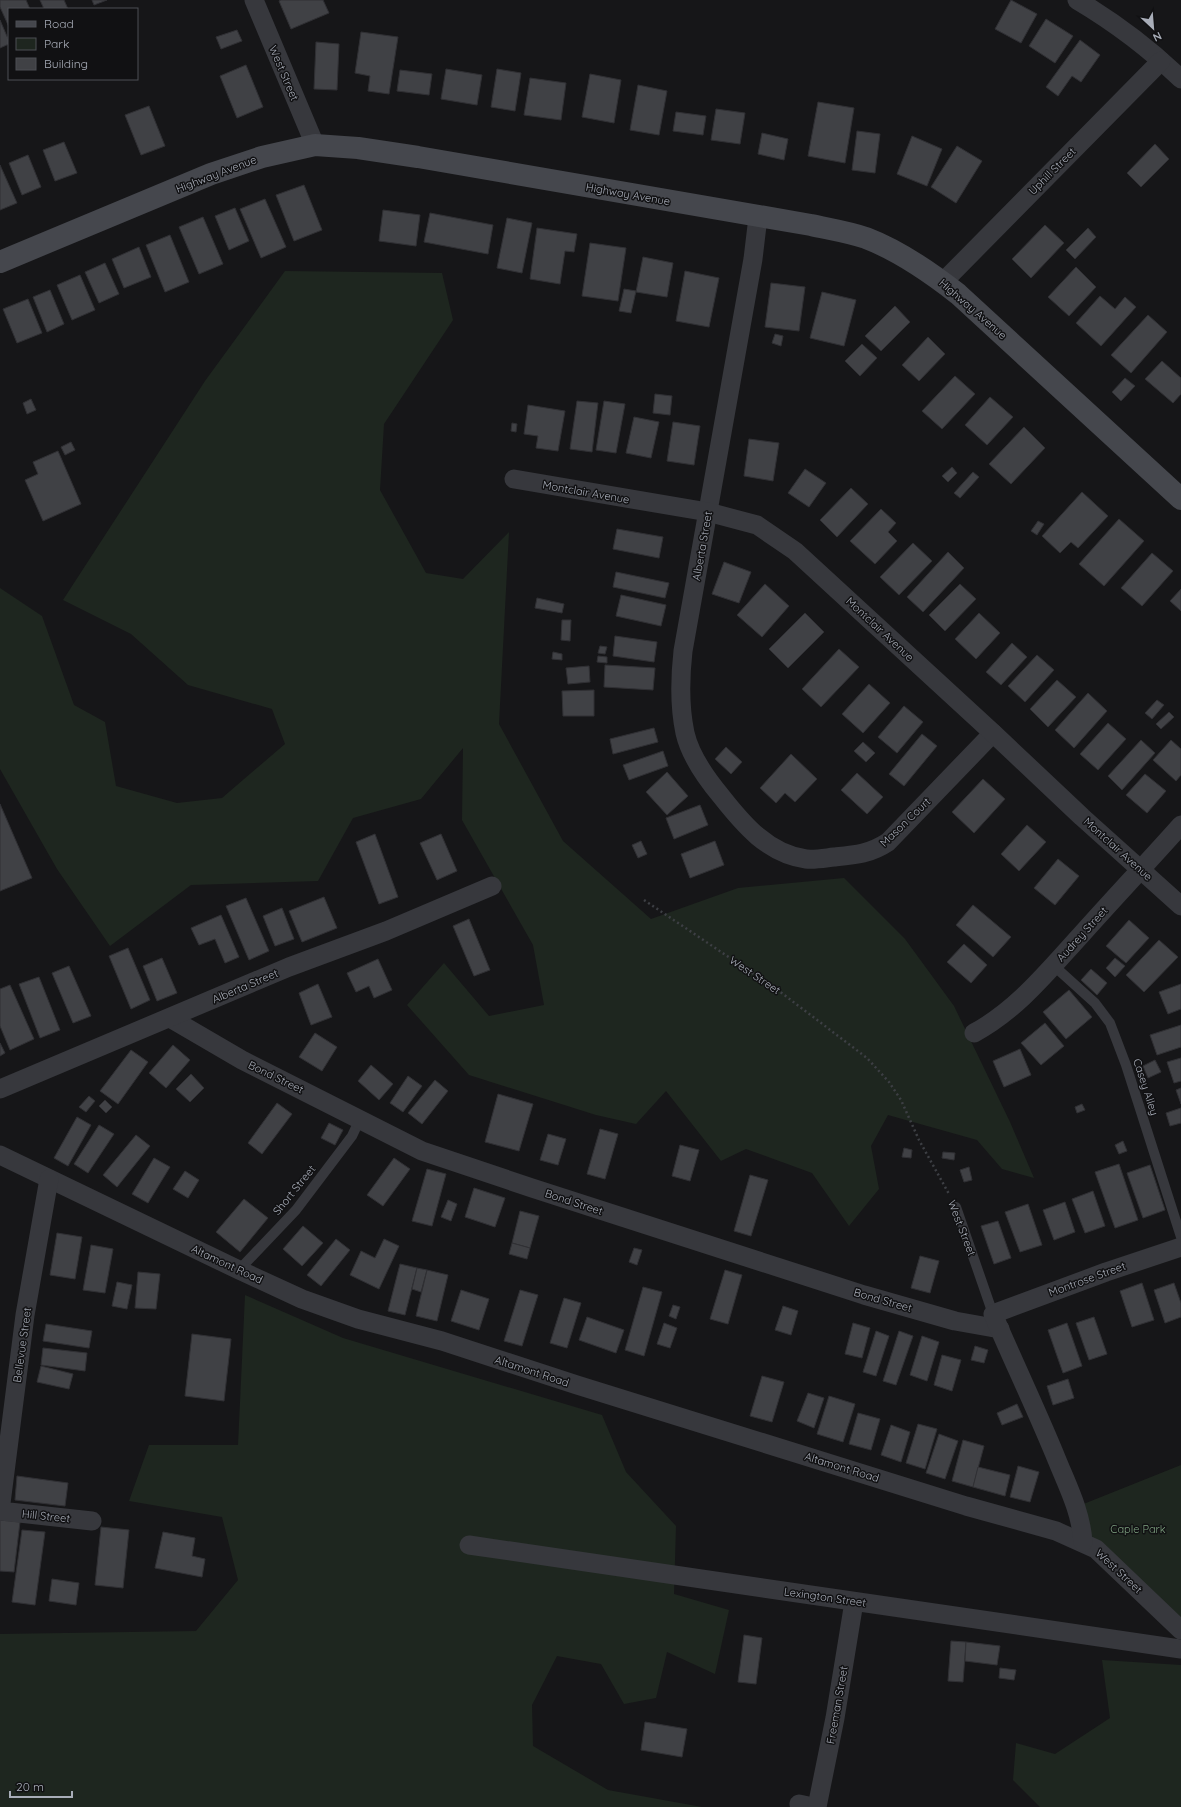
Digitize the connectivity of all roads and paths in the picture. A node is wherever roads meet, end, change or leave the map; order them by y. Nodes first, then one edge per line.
1 (254, 0) edge
2 (1077, 0) edge
3 (1174, 68) edge
4 (315, 145) junction
5 (758, 217) junction
6 (0, 262) edge
7 (943, 282) junction
8 (514, 479) dead end
9 (1181, 499) edge
10 (708, 512) junction
11 (993, 733) junction
12 (1181, 825) edge
13 (771, 847) joint
14 (1141, 869) junction
15 (492, 886) dead end
16 (644, 900) dead end
17 (1181, 906) edge
18 (1053, 965) junction
19 (170, 1018) junction
20 (974, 1033) dead end
21 (0, 1089) edge
22 (360, 1119) junction
23 (0, 1155) edge
24 (49, 1179) junction
25 (956, 1207) joint
26 (1181, 1237) edge
27 (1181, 1247) edge
28 (239, 1270) junction
29 (997, 1322) junction
30 (0, 1511) edge
31 (92, 1521) dead end
32 (1083, 1542) junction
33 (469, 1545) dead end
34 (854, 1602) junction
35 (1181, 1630) edge
36 (1181, 1649) edge
37 (810, 1806) edge

1 - 4 street, West Street
2 - 3 street
3 - 7 street, Uphill Street
4 - 5 main road, Highway Avenue
4 - 6 main road, Highway Avenue
5 - 7 main road, Highway Avenue
5 - 10 street, Alberta Street
7 - 9 main road, Highway Avenue
8 - 10 street, Montclair Avenue
10 - 11 street, Montclair Avenue
10 - 13 street, Alberta Street
11 - 13 street, Mason Court
11 - 14 street, Montclair Avenue
12 - 14 street, Audrey Street
14 - 17 street, Montclair Avenue
14 - 18 street, Audrey Street
15 - 19 street, Alberta Street
16 - 25 path, West Street
18 - 20 street, Audrey Street
18 - 26 lane, Casey Alley
19 - 21 street, Alberta Street
19 - 22 street, Bond Street
22 - 28 lane, Short Street
22 - 29 street, Bond Street
23 - 24 street, Altamont Road
24 - 28 street, Altamont Road
24 - 30 street, Bellevue Street
25 - 29 lane, West Street
27 - 29 street, Montrose Street
28 - 32 street, Altamont Road
29 - 32 street, West Street
30 - 31 street, Hill Street
32 - 35 street, West Street
33 - 34 street, Lexington Street
34 - 36 street, Lexington Street
34 - 37 street, Freeman Street

